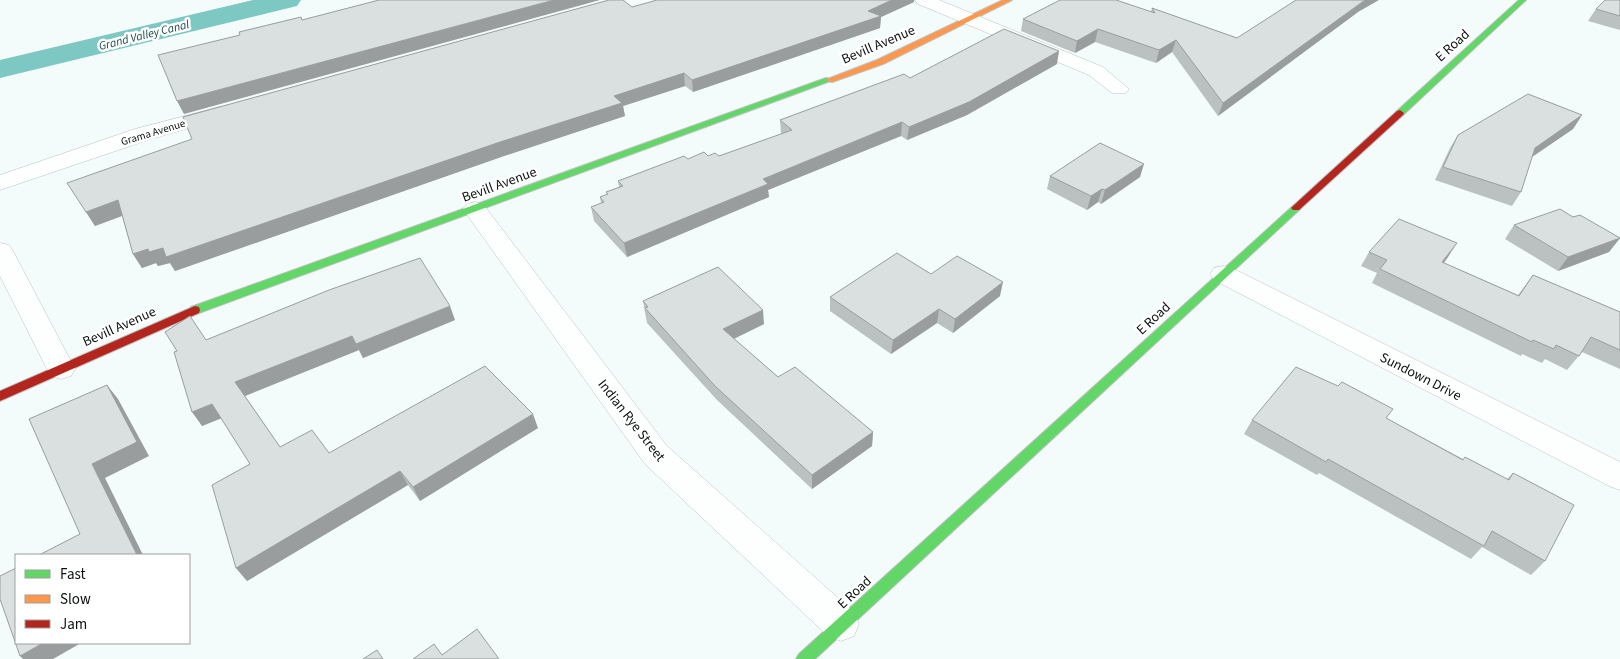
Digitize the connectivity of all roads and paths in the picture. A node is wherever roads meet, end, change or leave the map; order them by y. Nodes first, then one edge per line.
1 (924, 0) edge
2 (1009, 0) edge
3 (1523, 0) edge
4 (970, 19) junction
5 (1119, 89) dead end
6 (238, 108) edge
7 (0, 183) edge
8 (475, 209) junction
9 (0, 251) edge
10 (1223, 274) junction
11 (60, 369) junction
12 (0, 396) edge
13 (1620, 477) edge
14 (841, 624) junction
15 (804, 659) edge

1 - 4 street
2 - 4 street, Bevill Avenue
3 - 10 street, E Road
4 - 5 street
4 - 8 street, Bevill Avenue
6 - 7 street, Grama Avenue
8 - 11 street, Bevill Avenue
8 - 14 street, Indian Rye Street
9 - 11 street
10 - 13 street, Sundown Drive
10 - 14 street, E Road
11 - 12 street, Bevill Avenue
14 - 15 street, E Road

